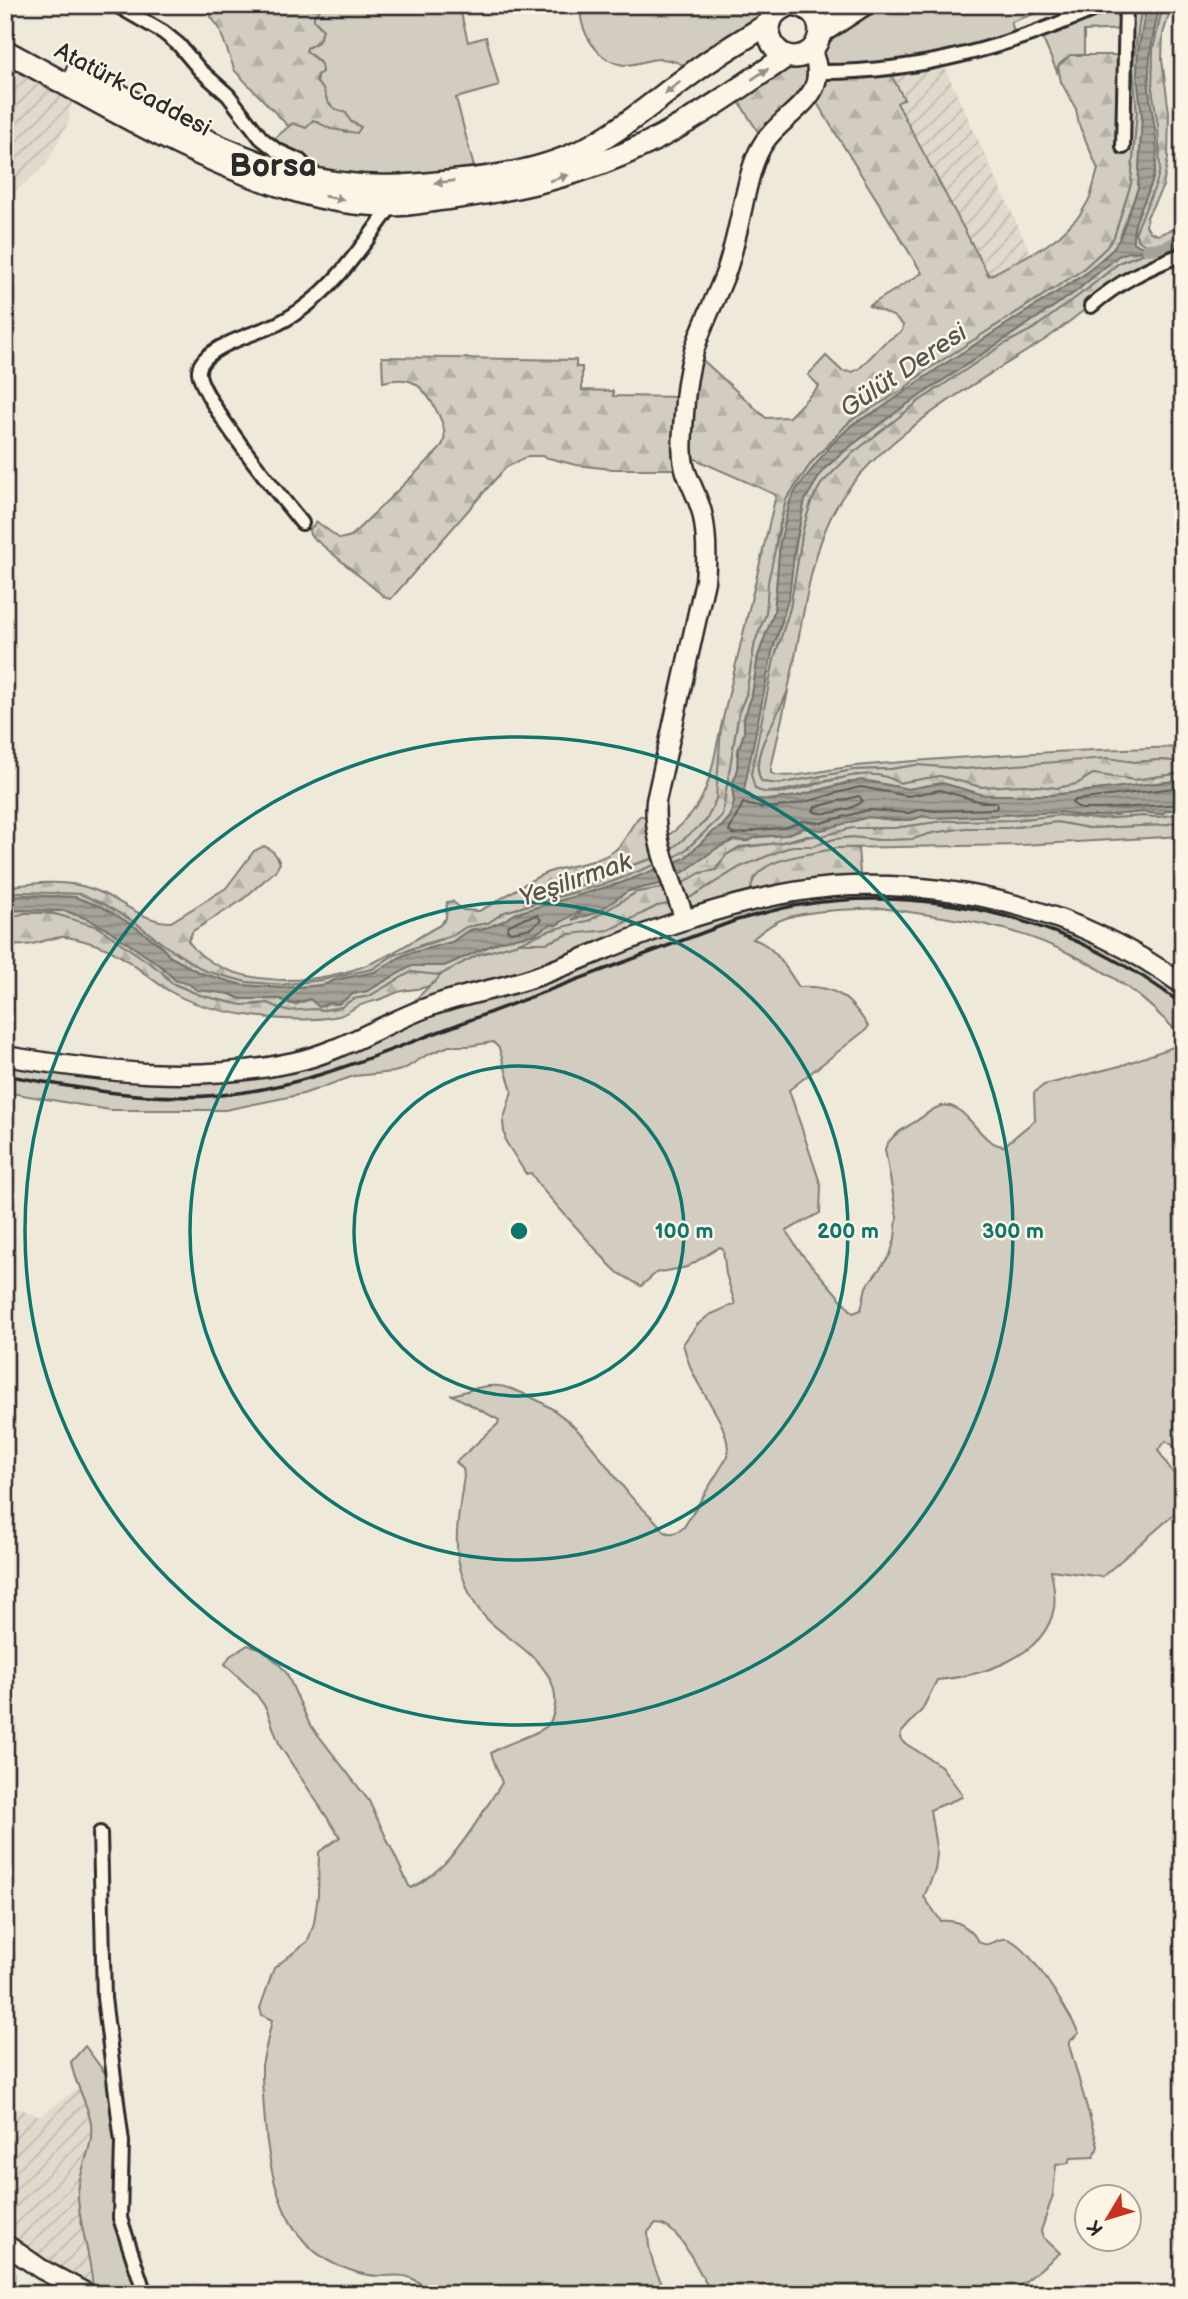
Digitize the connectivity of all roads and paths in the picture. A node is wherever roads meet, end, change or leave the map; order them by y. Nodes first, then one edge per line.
1 (116, 5) edge
2 (863, 5) edge
3 (1104, 5) edge
4 (1126, 5) edge
5 (784, 9) edge
6 (5, 34) edge
7 (816, 42) junction
8 (5, 51) edge
9 (787, 55) junction
10 (818, 72) junction
11 (1123, 147) dead end
12 (317, 180) junction
13 (392, 205) junction
14 (1183, 254) edge
15 (1091, 306) dead end
16 (302, 523) dead end
17 (683, 913) junction
18 (1183, 985) edge
19 (5, 1056) edge
20 (100, 1833) dead end
21 (5, 2244) edge
22 (88, 2294) edge
23 (145, 2294) edge

1 - 12 street
2 - 7 highway, Atatürk Caddesi
3 - 10 street
4 - 11 street
5 - 7 highway
5 - 9 highway
5 -> 12 highway, Atatürk Caddesi
6 - 12 highway, Atatürk Caddesi
7 - 9 highway, Atatürk Caddesi
7 - 10 street
8 -> 13 highway, Atatürk Caddesi
13 -> 9 highway, Atatürk Caddesi
10 - 17 street
13 - 16 street
14 - 15 street
17 - 18 street
17 - 19 street
20 - 23 street
21 - 22 street

